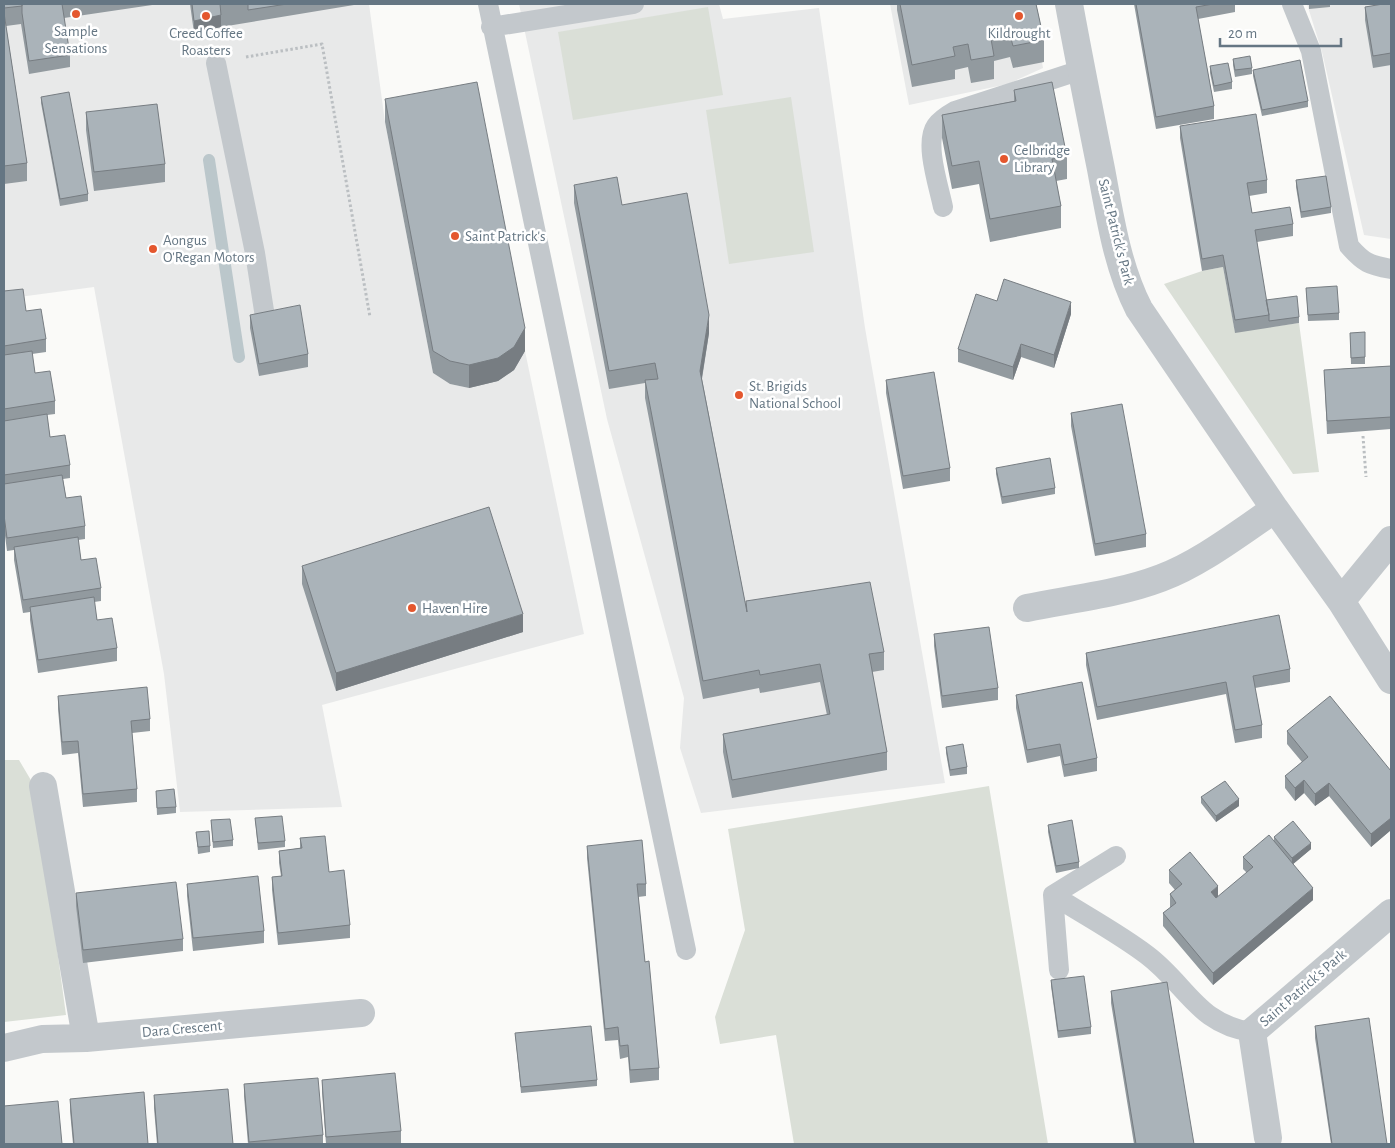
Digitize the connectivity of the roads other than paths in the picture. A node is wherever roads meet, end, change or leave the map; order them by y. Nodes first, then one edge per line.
1 (488, 4) edge
2 (634, 4) edge
3 (1069, 4) edge
4 (1292, 4) edge
5 (491, 27) junction
6 (216, 63) road end
7 (1081, 70) junction
8 (943, 207) dead end
9 (1391, 269) edge
10 (265, 316) edge
11 (1275, 509) junction
12 (1391, 540) edge
13 (1342, 601) junction
14 (1027, 608) dead end
15 (1391, 680) edge
16 (43, 786) dead end
17 (1116, 856) dead end
18 (1053, 895) junction
19 (1391, 913) edge
20 (686, 950) dead end
21 (1059, 970) dead end
22 (361, 1013) dead end
23 (1252, 1032) junction
24 (86, 1038) junction
25 (4, 1048) edge
26 (1268, 1138) dead end

1 - 5 lane
2 - 5 lane
3 - 7 street, Saint Patrick's Park
4 - 9 lane
5 - 20 lane
6 - 10 lane
7 - 8 lane
7 - 11 street, Saint Patrick's Park
11 - 13 street, Saint Patrick's Park
11 - 14 street
12 - 13 street
13 - 15 street, Saint Patrick's Park
16 - 24 street
17 - 18 lane
18 - 21 lane
18 - 23 lane
19 - 23 street, Saint Patrick's Park
22 - 24 street, Dara Crescent
23 - 26 street, Saint Patrick's Park
24 - 25 street, Dara Crescent

